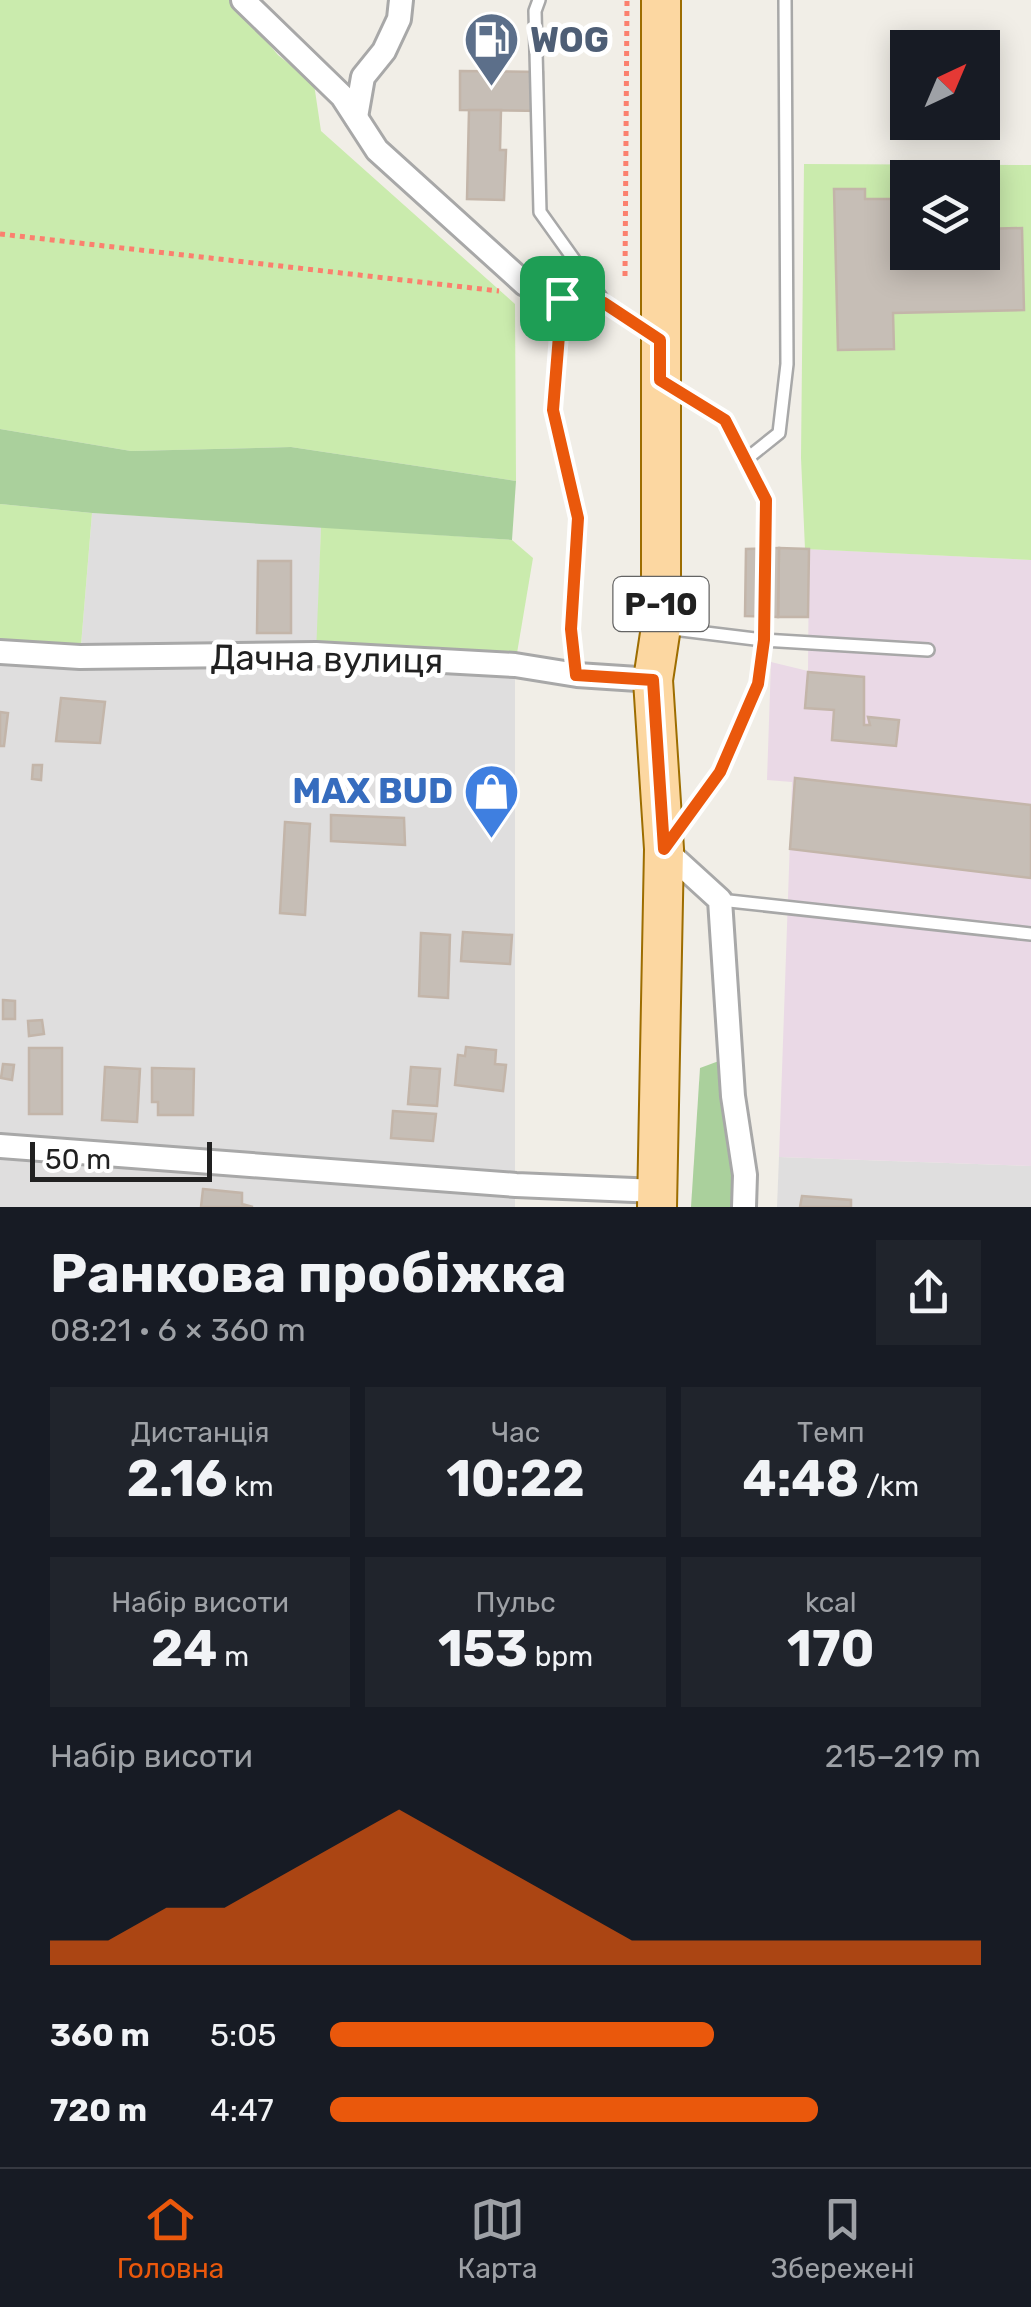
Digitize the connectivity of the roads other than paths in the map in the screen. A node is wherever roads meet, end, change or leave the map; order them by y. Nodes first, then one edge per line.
1 (242, 0) edge
2 (402, 0) edge
3 (539, 0) edge
4 (661, 0) edge
5 (785, 0) edge
6 (356, 117) junction
7 (562, 298) road end
8 (660, 340) junction
9 (660, 380) junction
10 (744, 461) junction
11 (661, 627) junction
12 (764, 640) junction
13 (928, 650) dead end
14 (0, 652) edge
15 (653, 680) junction
16 (664, 849) junction
17 (720, 900) junction
18 (1031, 934) edge
19 (0, 1146) edge
20 (657, 1199) edge
21 (744, 1207) edge

1 - 6 street
2 - 6 street
3 - 8 lane
4 - 8 main road, Р-10
5 - 10 lane
6 - 7 street
8 - 9 main road, Р-10
9 - 10 lane
9 - 11 main road, Р-10
10 - 12 lane
11 - 12 lane
11 - 15 main road, Р-10
12 - 13 lane
12 - 16 lane
14 - 15 street, Дачна вулиця
15 - 16 main road, Р-10
16 - 17 street
16 - 20 main road, Р-10
17 - 18 lane
17 - 21 street
19 - 20 street

